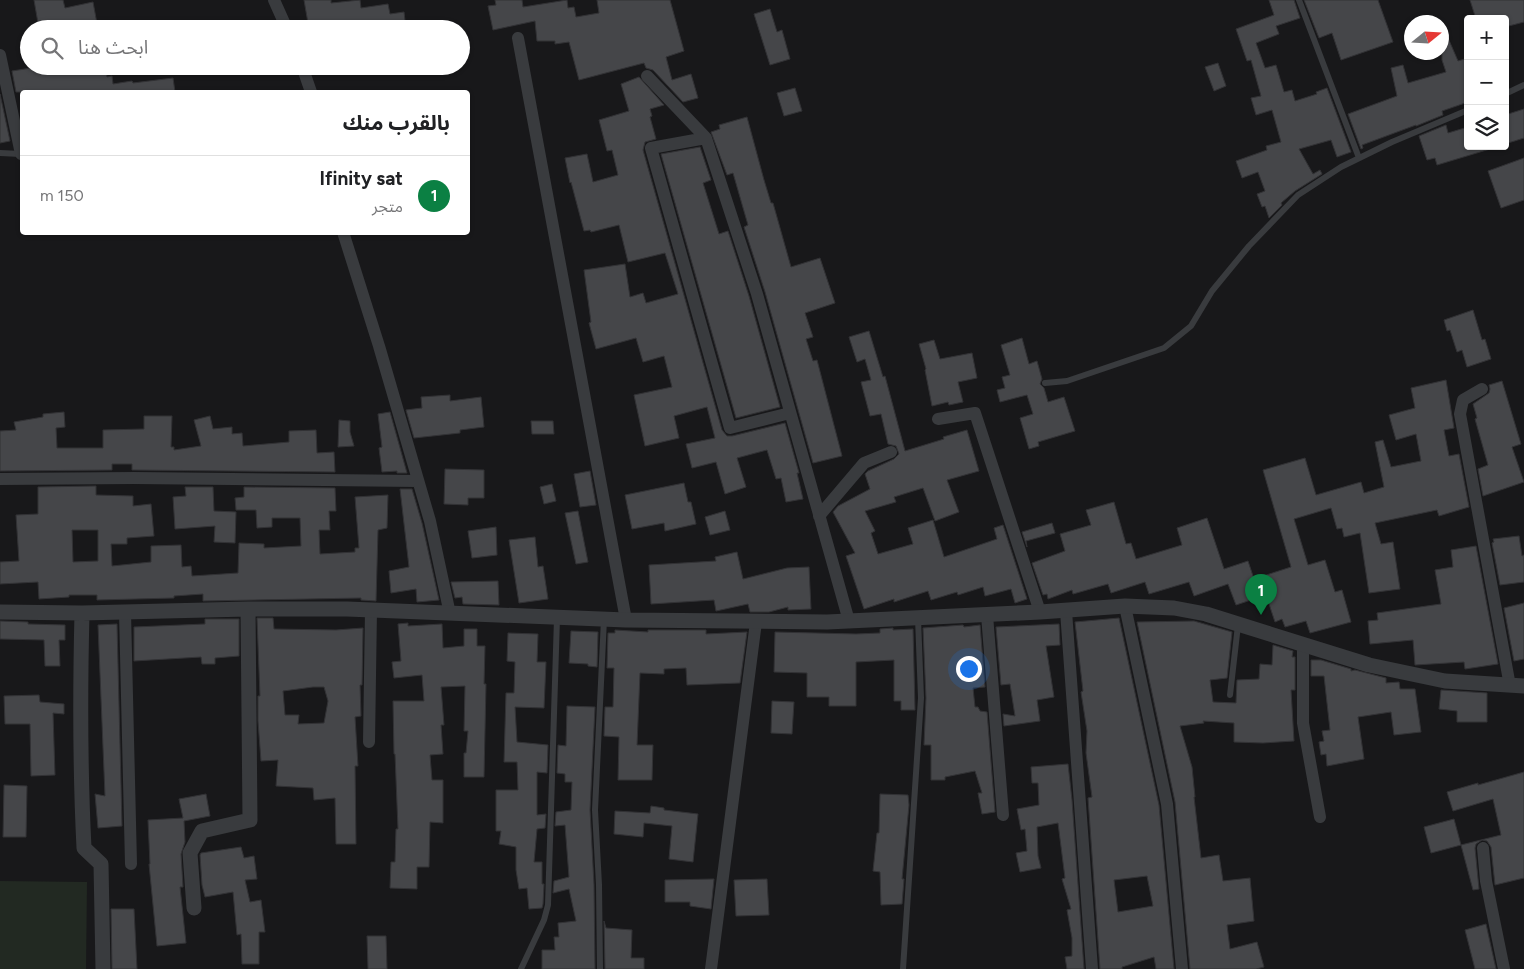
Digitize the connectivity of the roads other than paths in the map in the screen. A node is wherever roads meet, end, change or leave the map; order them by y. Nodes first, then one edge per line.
1 (274, 0) edge
2 (1299, 0) edge
3 (283, 20) edge
4 (518, 38) dead end
5 (0, 55) edge
6 (305, 75) edge
7 (647, 76) dead end
8 (1524, 86) edge
9 (310, 90) edge
10 (1509, 92) edge
11 (1464, 112) edge
12 (706, 138) junction
13 (20, 145) edge
14 (0, 153) edge
15 (20, 154) edge
16 (1358, 158) junction
17 (344, 235) edge
18 (1045, 382) dead end
19 (1482, 389) dead end
20 (790, 412) junction
21 (938, 419) dead end
22 (891, 452) dead end
23 (0, 479) edge
24 (418, 481) junction
25 (819, 516) junction
26 (1125, 606) junction
27 (248, 609) junction
28 (371, 610) junction
29 (1066, 610) junction
30 (0, 612) edge
31 (125, 612) junction
32 (1040, 612) junction
33 (82, 614) junction
34 (450, 614) junction
35 (986, 615) junction
36 (557, 618) junction
37 (918, 618) junction
38 (604, 619) junction
39 (626, 620) junction
40 (849, 621) junction
41 (756, 622) junction
42 (1238, 624) junction
43 (1303, 645) junction
44 (1517, 686) edge
45 (1230, 695) dead end
46 (369, 742) dead end
47 (1003, 815) dead end
48 (1320, 817) dead end
49 (1483, 848) dead end
50 (131, 864) dead end
51 (194, 908) dead end
52 (103, 969) edge
53 (521, 969) edge
54 (600, 969) edge
55 (711, 969) edge
56 (903, 969) edge
57 (1092, 969) edge
58 (1182, 969) edge
59 (1504, 969) edge

1 - 3 street
2 - 16 lane
4 - 39 street
5 - 13 street
6 - 9 street
7 - 12 street
8 - 10 lane
11 - 16 lane
12 - 20 street
12 - 20 street
14 - 15 lane
16 - 18 lane
17 - 24 street
19 - 44 street
20 - 25 street
21 - 32 street
22 - 25 street
23 - 24 street
24 - 34 street
25 - 40 street
26 - 29 street
26 - 42 street
26 - 58 street
27 - 28 street
27 - 31 street
27 - 51 street
28 - 34 street
28 - 46 street
29 - 32 street
29 - 57 street
30 - 33 street
31 - 33 street
31 - 50 street
32 - 35 street
33 - 52 street
34 - 36 street
35 - 37 street
35 - 47 street
36 - 38 street
36 - 53 lane
37 - 40 street
37 - 56 lane
38 - 39 street
38 - 54 lane
39 - 41 street
40 - 41 street
41 - 55 street
42 - 43 street
42 - 45 lane
43 - 44 street
43 - 48 street
49 - 59 street

